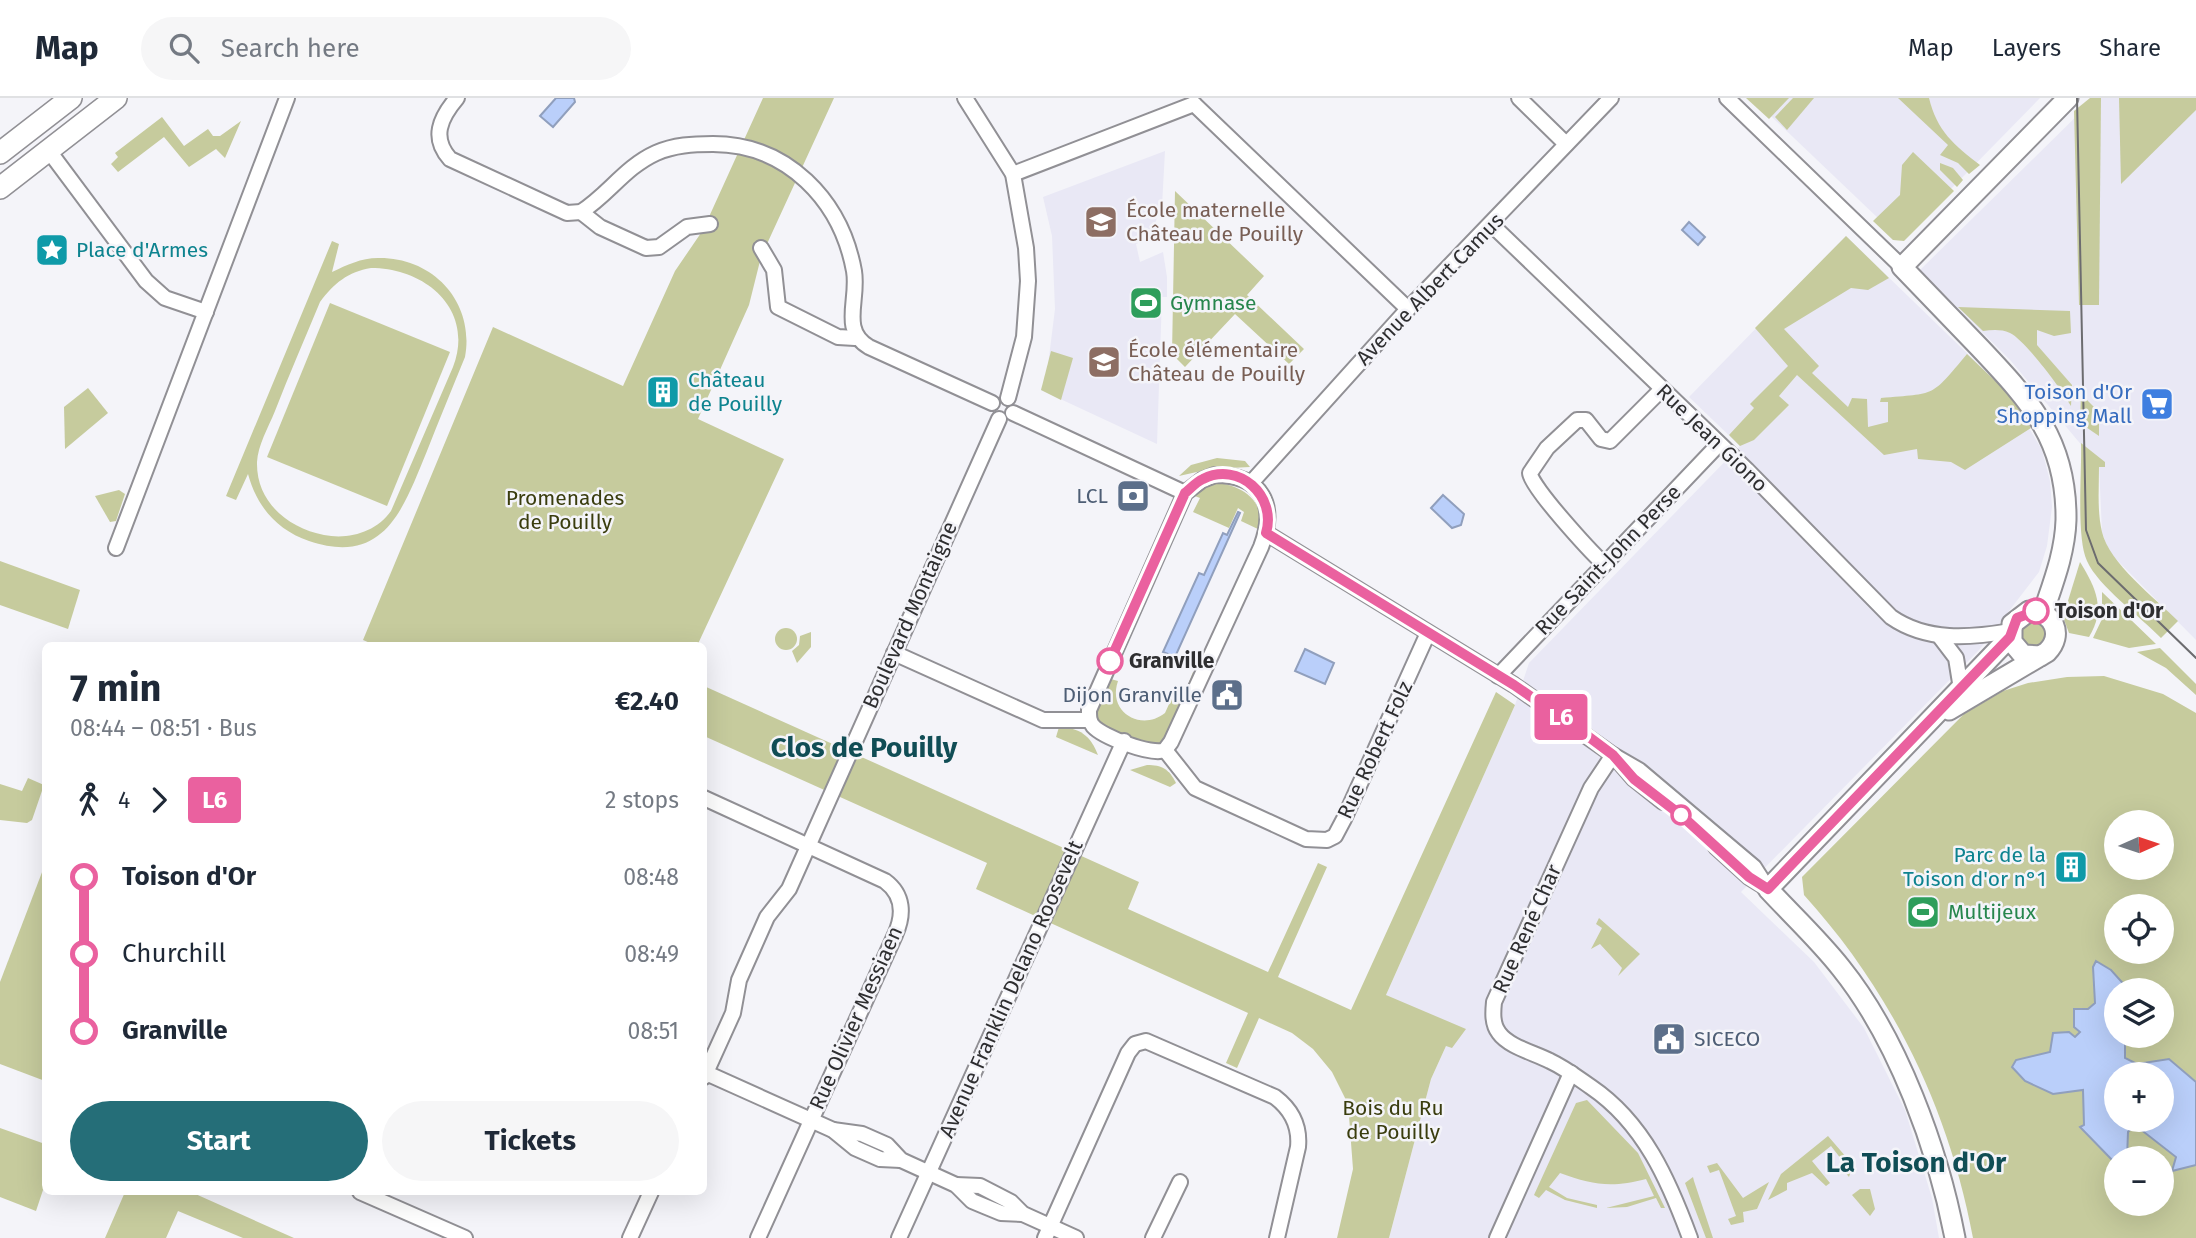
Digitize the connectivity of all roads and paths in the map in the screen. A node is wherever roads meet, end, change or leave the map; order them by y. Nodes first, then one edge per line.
1 (71, 98) edge
2 (116, 98) edge
3 (287, 98) edge
4 (965, 98) edge
5 (1519, 98) edge
6 (1611, 98) edge
7 (1727, 98) edge
8 (2068, 98) edge
9 (451, 100) edge
10 (1194, 101) edge
11 (1566, 144) junction
12 (49, 150) junction
13 (0, 153) edge
14 (1013, 174) junction
15 (0, 188) edge
16 (581, 212) junction
17 (710, 224) dead end
18 (1492, 225) junction
19 (761, 248) dead end
20 (1902, 267) junction
21 (1408, 309) junction
22 (206, 312) junction
23 (855, 338) junction
24 (1662, 389) junction
25 (1008, 398) junction
26 (992, 403) junction
27 (1006, 416) junction
28 (1719, 444) junction
29 (1251, 483) junction
30 (1185, 493) junction
31 (1266, 533) junction
32 (116, 548) dead end
33 (1604, 564) junction
34 (2043, 614) junction
35 (1428, 633) junction
36 (1940, 637) junction
37 (2013, 640) junction
38 (894, 653) junction
39 (2041, 656) junction
40 (1498, 676) junction
41 (1955, 695) junction
42 (1089, 720) junction
43 (1930, 721) junction
44 (1124, 741) junction
45 (1166, 750) junction
46 (1613, 755) junction
47 (707, 799) edge
48 (808, 844) junction
49 (1768, 889) junction
50 (707, 1068) edge
51 (1571, 1073) junction
52 (707, 1075) edge
53 (810, 1120) junction
54 (929, 1172) junction
55 (1180, 1182) dead end
56 (367, 1195) edge
57 (650, 1195) edge
58 (1048, 1232) edge
59 (465, 1238) edge
60 (630, 1238) edge
61 (758, 1238) edge
62 (899, 1238) edge
63 (1076, 1238) edge
64 (1153, 1238) edge
65 (1278, 1238) edge
66 (1497, 1238) edge
67 (1690, 1238) edge
68 (1955, 1238) edge

1 - 13 main road
2 - 12 main road
3 - 22 street
4 - 14 street
5 - 11 street
6 - 11 street, Avenue Albert Camus
7 - 20 street
8 - 20 street
9 - 16 street
10 - 14 street
10 - 21 street
11 - 18 street, Avenue Albert Camus
12 - 15 main road
12 - 22 street
14 - 25 street
16 - 17 street
16 - 23 street
18 - 21 street, Avenue Albert Camus
18 - 24 street, Rue Jean Giono
19 - 23 street
20 - 34 street
21 - 29 street, Avenue Albert Camus
22 - 32 street
23 - 26 street
24 - 28 street, Rue Jean Giono
24 - 33 street
25 - 26 street
25 - 27 street
26 - 27 street
27 - 30 street
27 - 38 street, Boulevard Montaigne
28 - 33 street, Rue Saint-John Perse
28 - 36 street, Rue Jean Giono
29 - 30 street
29 - 31 street
30 - 42 street
31 - 35 street
31 - 45 street
33 - 40 street, Rue Saint-John Perse
34 - 37 street
34 - 39 street
35 - 40 street
35 - 45 street, Rue Robert Folz
36 - 37 street, Rue Jean Giono
36 - 41 street
37 - 39 street
37 - 41 street
38 - 42 street
38 - 48 street, Boulevard Montaigne
39 - 43 street
40 - 46 street
41 - 43 street
42 - 44 street
43 - 49 street
44 - 45 street
44 - 54 street, Avenue Franklin Delano Roosevelt
46 - 49 street
46 - 51 street, Rue René Char
47 - 48 street
48 - 50 street, Boulevard Montaigne
48 - 53 street, Rue Olivier Messiaen
49 - 68 street
51 - 66 street
51 - 67 street, Rue René Char
52 - 53 street
53 - 54 street
53 - 61 street
54 - 58 street
54 - 62 street, Avenue Franklin Delano Roosevelt
55 - 64 street
56 - 59 street
57 - 60 street
58 - 63 street
58 - 65 street

